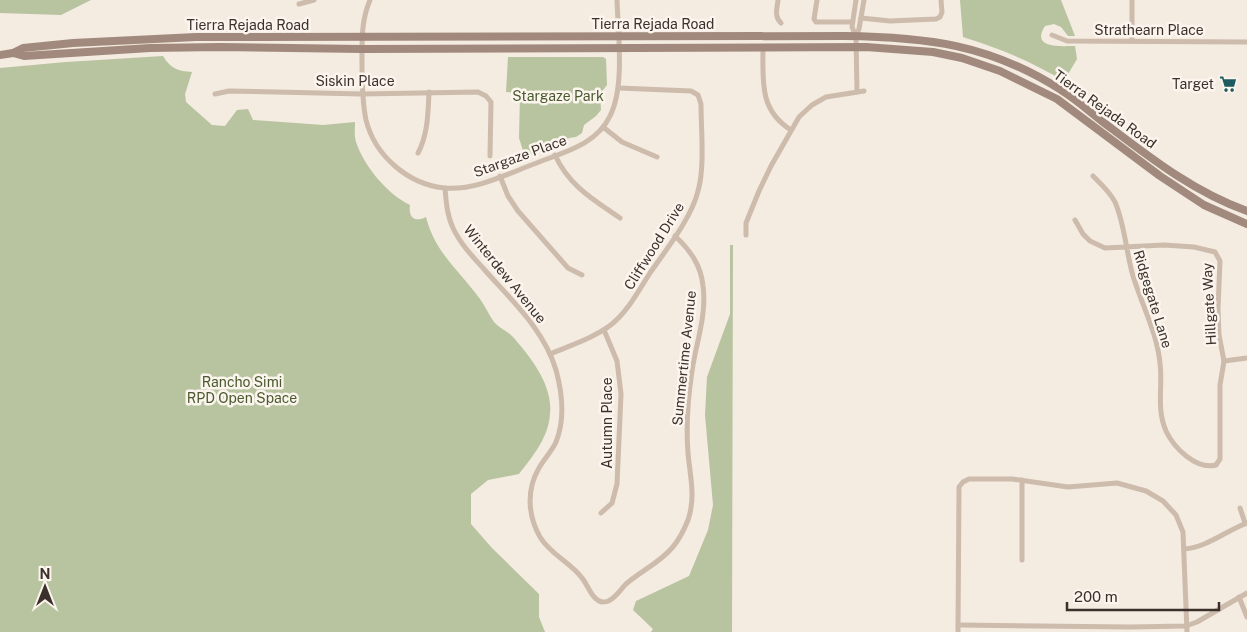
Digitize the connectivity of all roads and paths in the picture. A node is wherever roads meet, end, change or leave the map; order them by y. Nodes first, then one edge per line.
1 (314, 0) edge
2 (370, 0) edge
3 (617, 0) edge
4 (778, 0) edge
5 (817, 0) edge
6 (856, 0) edge
7 (864, 0) edge
8 (942, 0) edge
9 (1132, 0) edge
10 (299, 4) dead end
11 (861, 18) junction
12 (852, 22) junction
13 (781, 23) dead end
14 (1052, 35) dead end
15 (856, 36) junction
16 (618, 37) junction
17 (362, 38) junction
18 (1132, 41) junction
19 (1247, 42) edge
20 (763, 47) junction
21 (856, 47) junction
22 (362, 48) junction
23 (618, 48) junction
24 (14, 53) junction
25 (0, 55) edge
26 (619, 88) junction
27 (864, 91) dead end
28 (429, 92) junction
29 (856, 92) junction
30 (215, 94) dead end
31 (362, 94) junction
32 (602, 128) junction
33 (792, 130) junction
34 (418, 153) dead end
35 (490, 156) dead end
36 (555, 156) junction
37 (657, 157) dead end
38 (500, 176) junction
39 (1093, 176) dead end
40 (445, 188) junction
41 (1247, 211) edge
42 (620, 218) dead end
43 (1075, 220) dead end
44 (1247, 224) edge
45 (746, 235) dead end
46 (675, 236) junction
47 (1126, 248) junction
48 (582, 275) dead end
49 (604, 330) junction
50 (550, 354) junction
51 (1247, 358) edge
52 (1224, 361) junction
53 (1022, 480) junction
54 (1240, 508) dead end
55 (601, 513) dead end
56 (1246, 523) edge
57 (1184, 549) junction
58 (1022, 560) dead end
59 (585, 582) joint
60 (1247, 593) edge
61 (1239, 597) junction
62 (1247, 617) edge
63 (958, 624) junction
64 (1070, 629) edge
65 (1187, 629) edge
66 (1130, 630) edge
67 (958, 632) edge

1 - 10 street
2 - 17 street, Stargaze Place
3 - 16 street, Stargaze Place
4 - 13 street
5 - 12 street
6 - 12 street
7 - 11 street
8 - 11 street
9 - 18 street
11 - 15 street
12 - 15 street
14 - 18 street, Strathearn Place
15 - 16 main road, Tierra Rejada Road
15 - 21 street
15 - 41 main road, Tierra Rejada Road
16 - 17 main road, Tierra Rejada Road
16 - 23 street, Stargaze Place
17 - 22 street, Stargaze Place
17 - 24 main road, Tierra Rejada Road
18 - 19 street, Strathearn Place
20 - 21 main road, Tierra Rejada Road
20 - 23 main road, Tierra Rejada Road
20 - 33 street
21 - 29 street
21 - 44 main road, Tierra Rejada Road
22 - 23 main road, Tierra Rejada Road
22 - 24 main road, Tierra Rejada Road
22 - 31 street, Stargaze Place
23 - 26 street, Stargaze Place
24 - 25 main road, Tierra Rejada Road
26 - 32 street, Stargaze Place
26 - 46 street, Cliffwood Drive
27 - 29 street
28 - 31 street, Siskin Place
28 - 34 street
28 - 35 street, Siskin Place
29 - 33 street
30 - 31 street, Siskin Place
31 - 40 street, Stargaze Place
32 - 36 street, Stargaze Place
32 - 37 street
33 - 45 street
36 - 38 street, Stargaze Place
36 - 42 street
38 - 40 street, Stargaze Place
38 - 48 street
39 - 47 street, Ridgegate Lane
40 - 50 street, Winterdew Avenue
43 - 47 street, Hillgate Way
46 - 49 street, Cliffwood Drive
46 - 59 street, Summertime Avenue
47 - 52 street, Hillgate Way
47 - 52 street, Ridgegate Lane
49 - 50 street, Cliffwood Drive
49 - 55 street, Autumn Place
50 - 59 street, Winterdew Avenue
51 - 52 street
53 - 57 street
53 - 58 street
53 - 63 street
54 - 56 street
56 - 57 street
57 - 65 street
60 - 61 street
61 - 62 street
61 - 65 street
63 - 64 street
63 - 67 street
64 - 66 street
65 - 66 street

